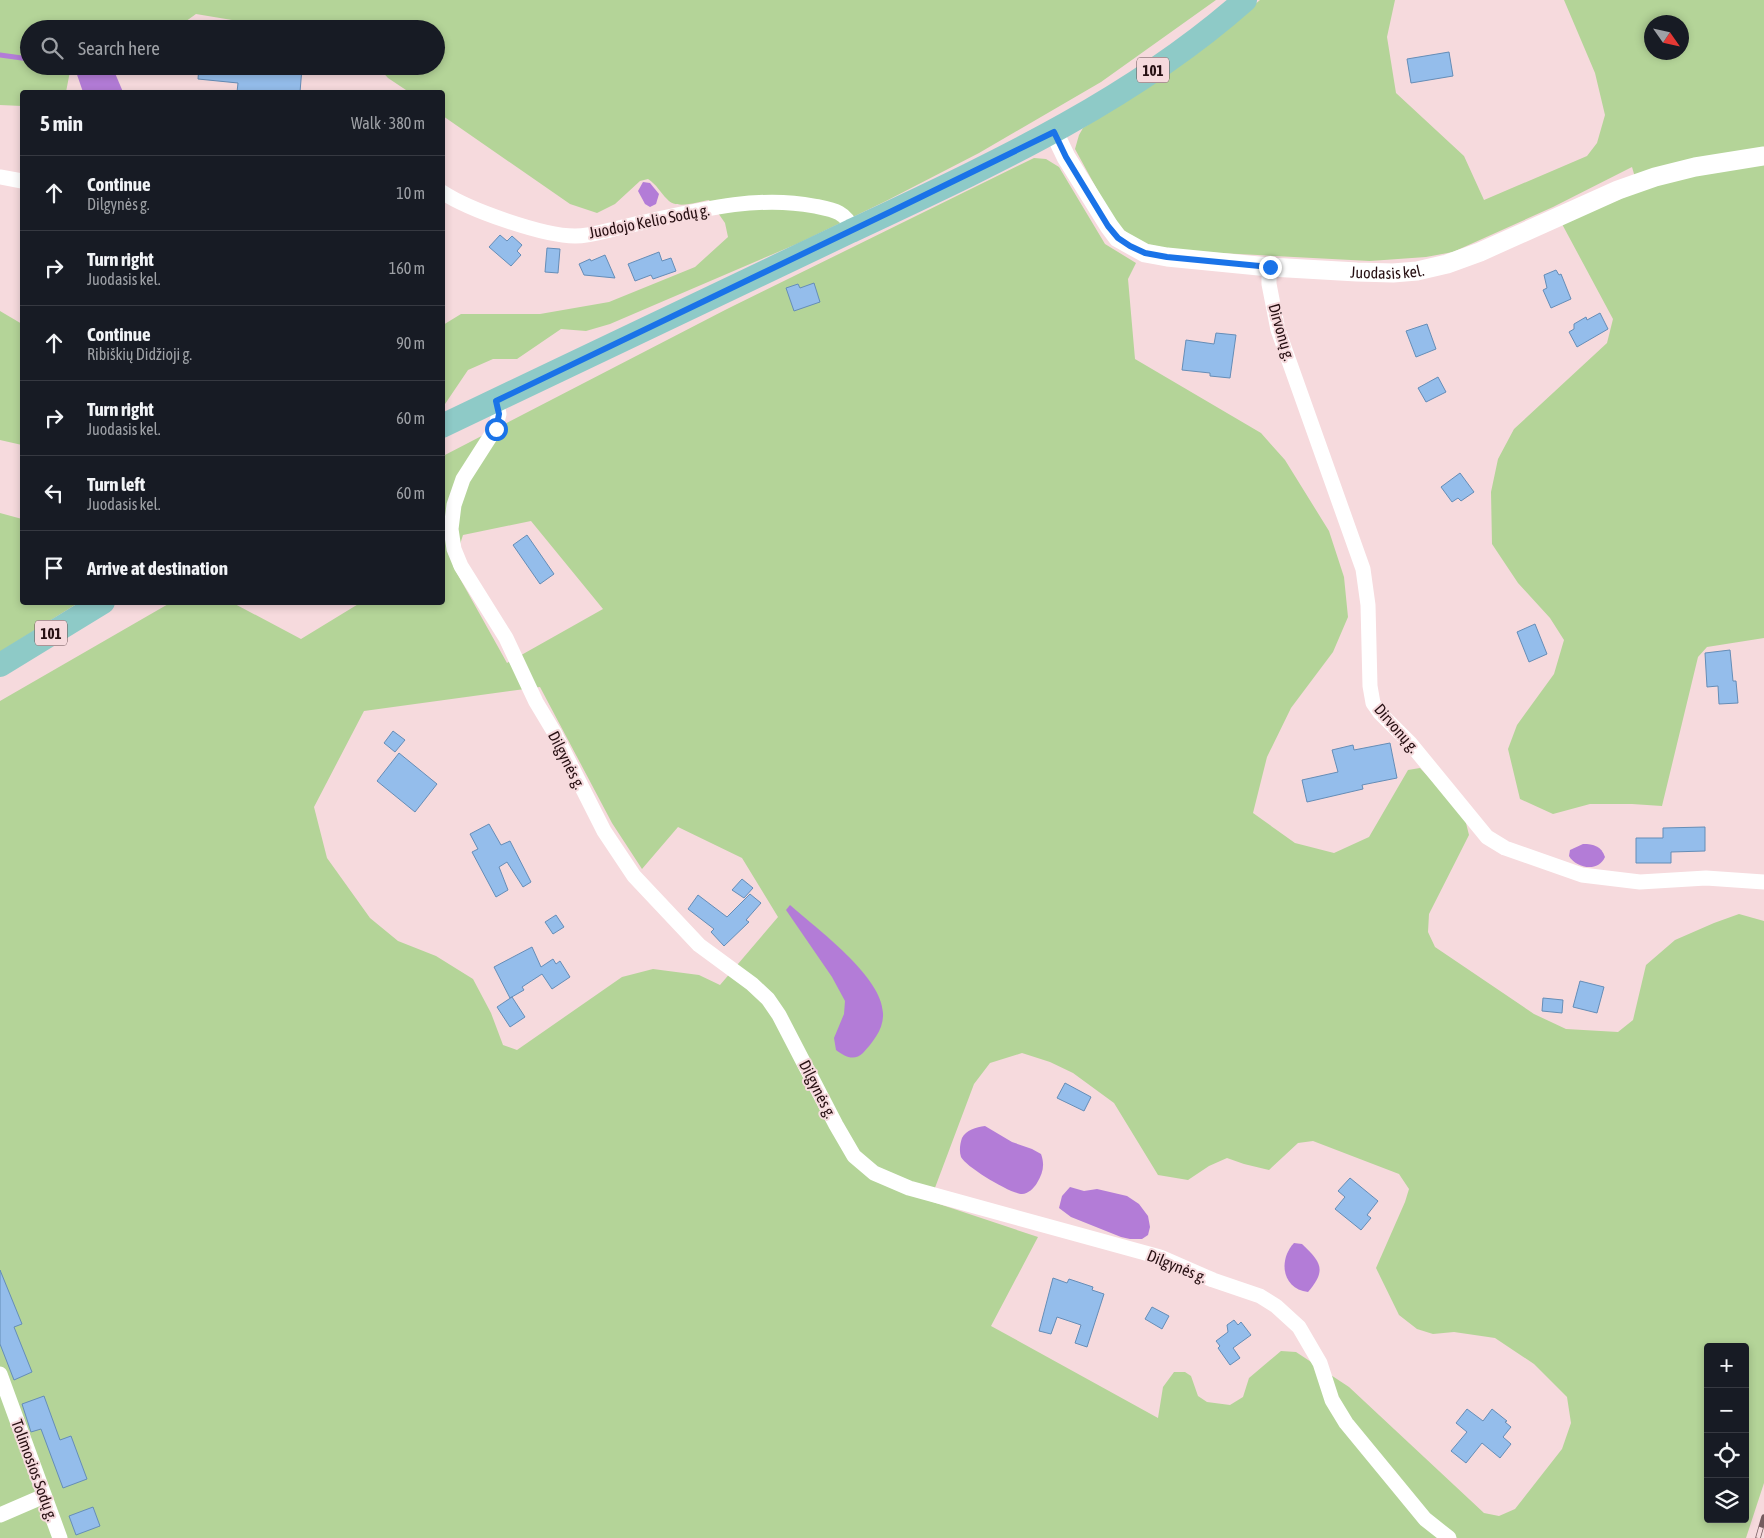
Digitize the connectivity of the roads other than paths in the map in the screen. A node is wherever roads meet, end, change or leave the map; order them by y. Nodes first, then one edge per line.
1 (1245, 0) edge
2 (1054, 132) junction
3 (1764, 156) edge
4 (0, 177) edge
5 (20, 181) edge
6 (445, 194) edge
7 (853, 230) junction
8 (1270, 267) junction
9 (496, 401) junction
10 (445, 425) edge
11 (98, 605) edge
12 (0, 665) edge
13 (1764, 882) edge
14 (0, 1374) edge
15 (44, 1496) junction
16 (0, 1515) edge
17 (60, 1538) edge
18 (1449, 1538) edge

1 - 2 main road, 101
2 - 7 main road, 101
2 - 8 street, Juodasis kel.
3 - 8 street, Juodasis kel.
4 - 5 street
6 - 7 street, Juodojo Kelio Sodų g.
7 - 9 main road, 101
8 - 13 street, Dirvonų g.
9 - 10 main road, 101
9 - 18 street, Dilgynės g.
11 - 12 main road, 101
14 - 15 street, Tolimosios Sodų g.
15 - 16 street
15 - 17 street, Tolimosios Sodų g.

